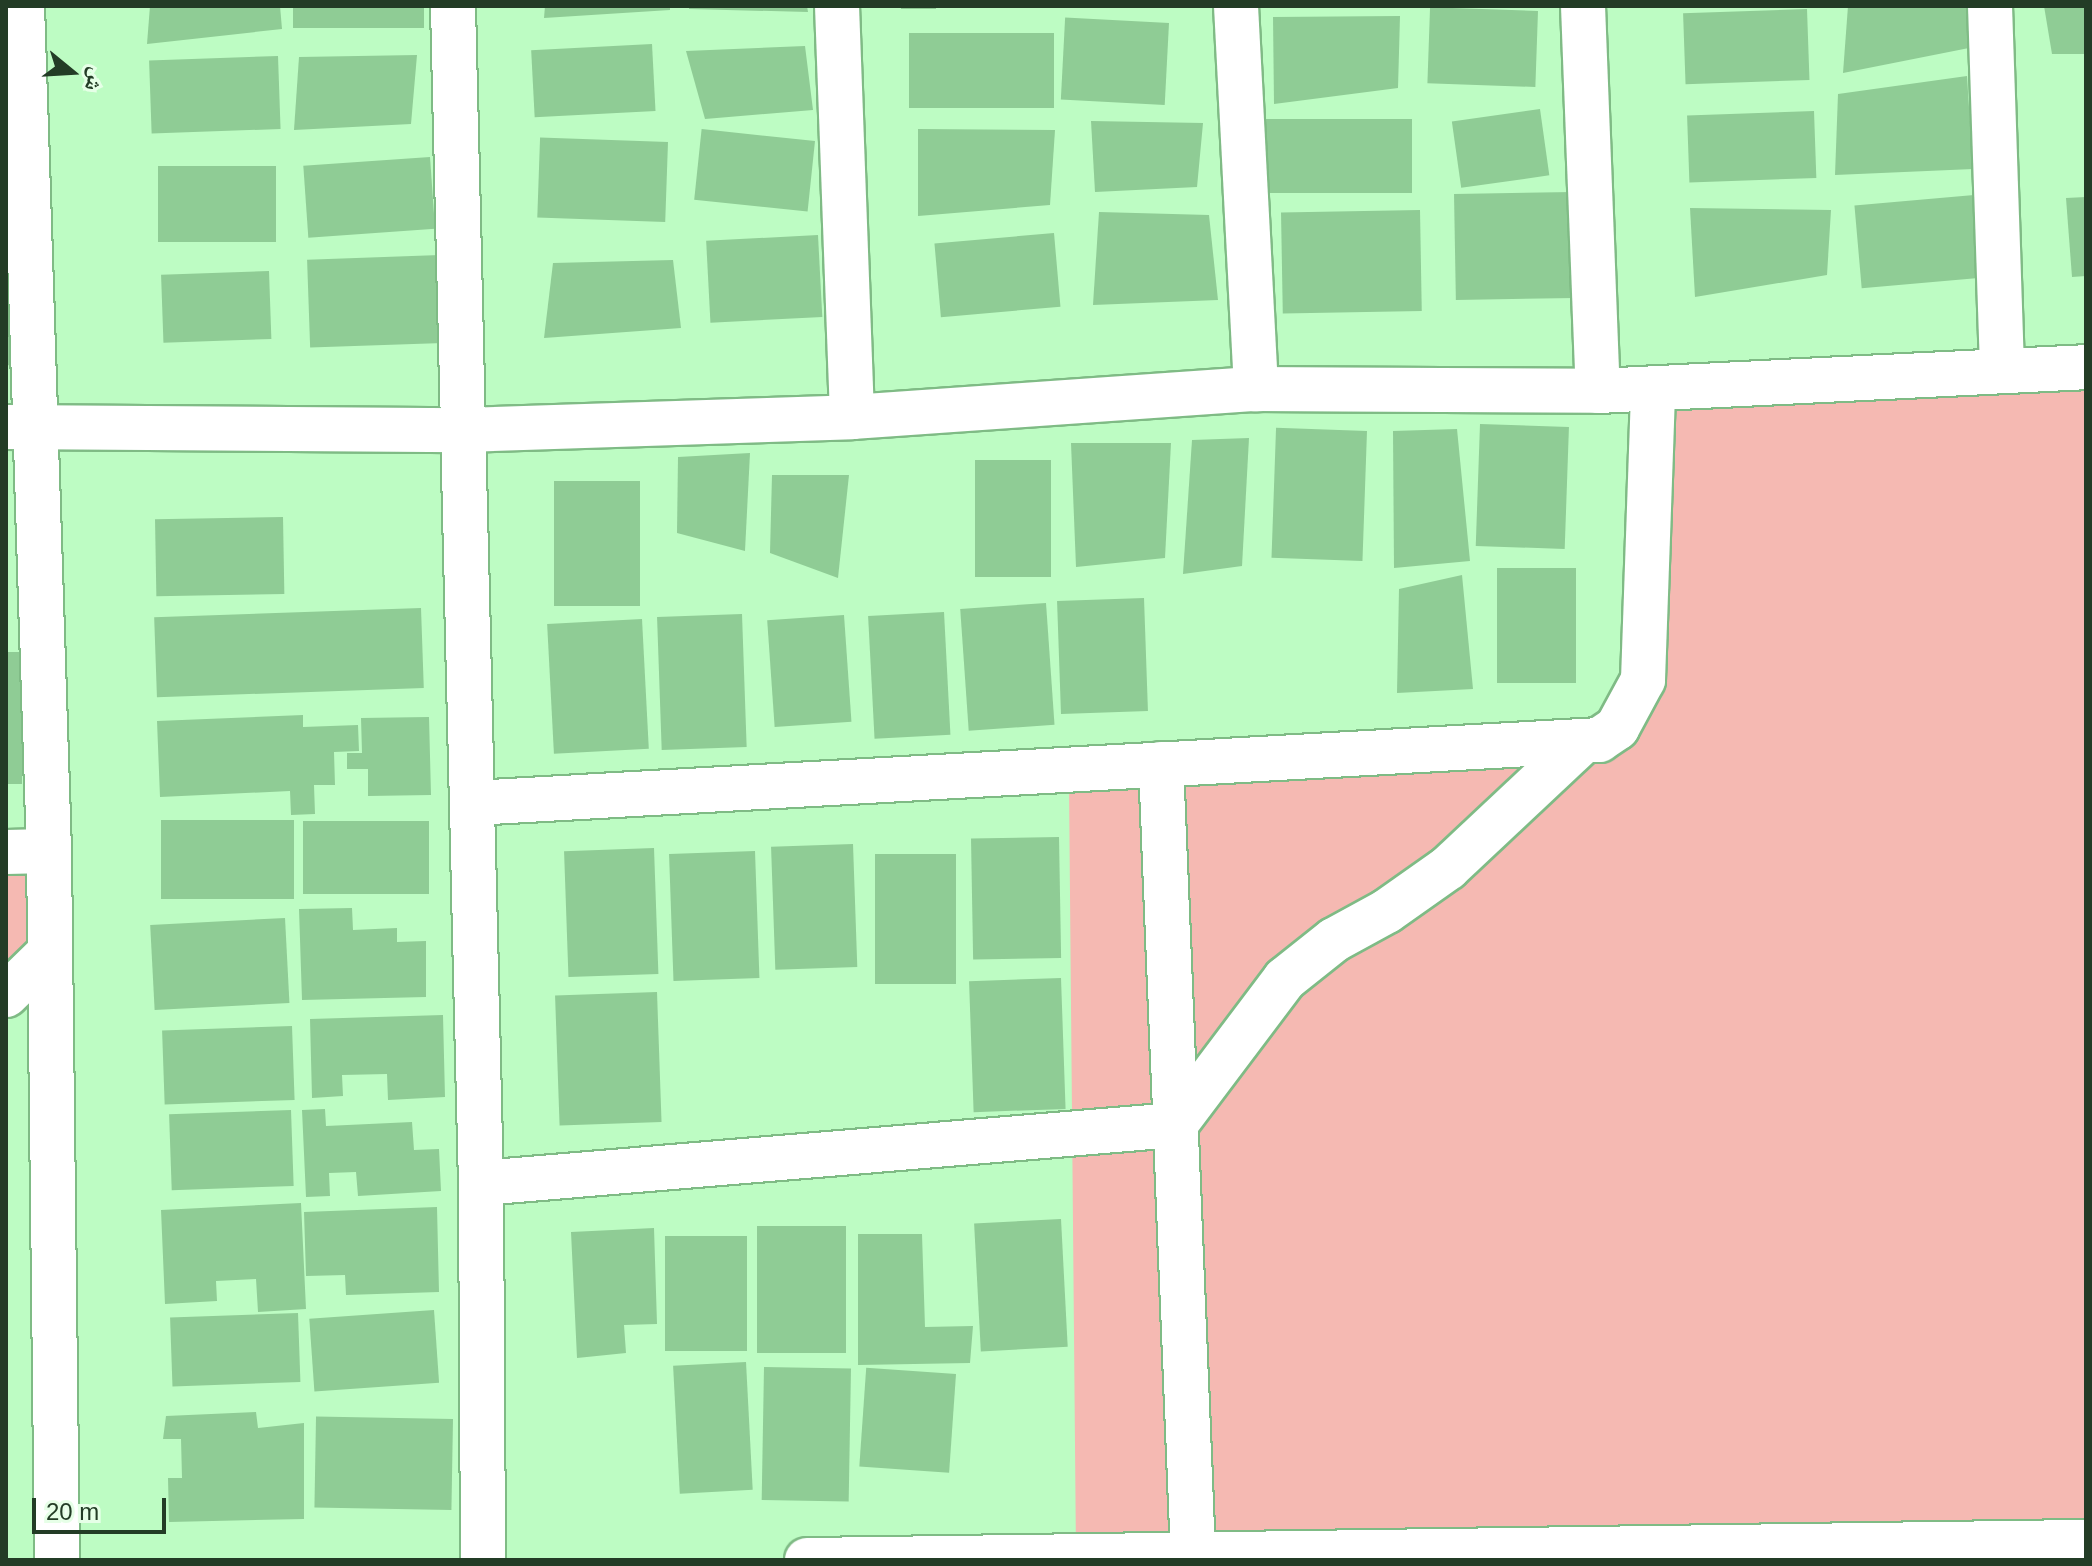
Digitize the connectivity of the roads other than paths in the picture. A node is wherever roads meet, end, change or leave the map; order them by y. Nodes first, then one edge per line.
1 (22, 6) edge
2 (453, 6) edge
3 (837, 6) edge
4 (1236, 6) edge
5 (1583, 6) edge
6 (1990, 6) edge
7 (2086, 367) edge
8 (2002, 371) junction
9 (1653, 388) junction
10 (1256, 389) junction
11 (1598, 391) junction
12 (852, 417) junction
13 (19, 427) edge
14 (465, 430) junction
15 (1579, 745) junction
16 (1161, 764) junction
17 (473, 803) junction
18 (49, 851) junction
19 (6, 852) edge
20 (47, 955) junction
21 (6, 995) edge
22 (1175, 1125) junction
23 (481, 1183) junction
24 (2086, 1542) edge
25 (1997, 1551) edge
26 (1193, 1554) junction
27 (1075, 1558) edge
28 (57, 1560) edge
29 (483, 1560) edge
30 (807, 1560) edge

1 - 13 street
2 - 14 street
3 - 12 street
4 - 10 street
5 - 11 street
6 - 8 street
7 - 8 street
8 - 9 street
9 - 11 street
9 - 15 street
10 - 11 street
10 - 12 street
12 - 14 street
13 - 14 street
13 - 18 street
14 - 17 street
15 - 16 street
15 - 22 street
16 - 17 street
16 - 22 street
17 - 23 street
18 - 19 street
18 - 20 street
20 - 21 street
20 - 28 street
22 - 23 street
22 - 26 street
23 - 29 street
24 - 25 street
25 - 26 street
26 - 27 street
27 - 30 street

